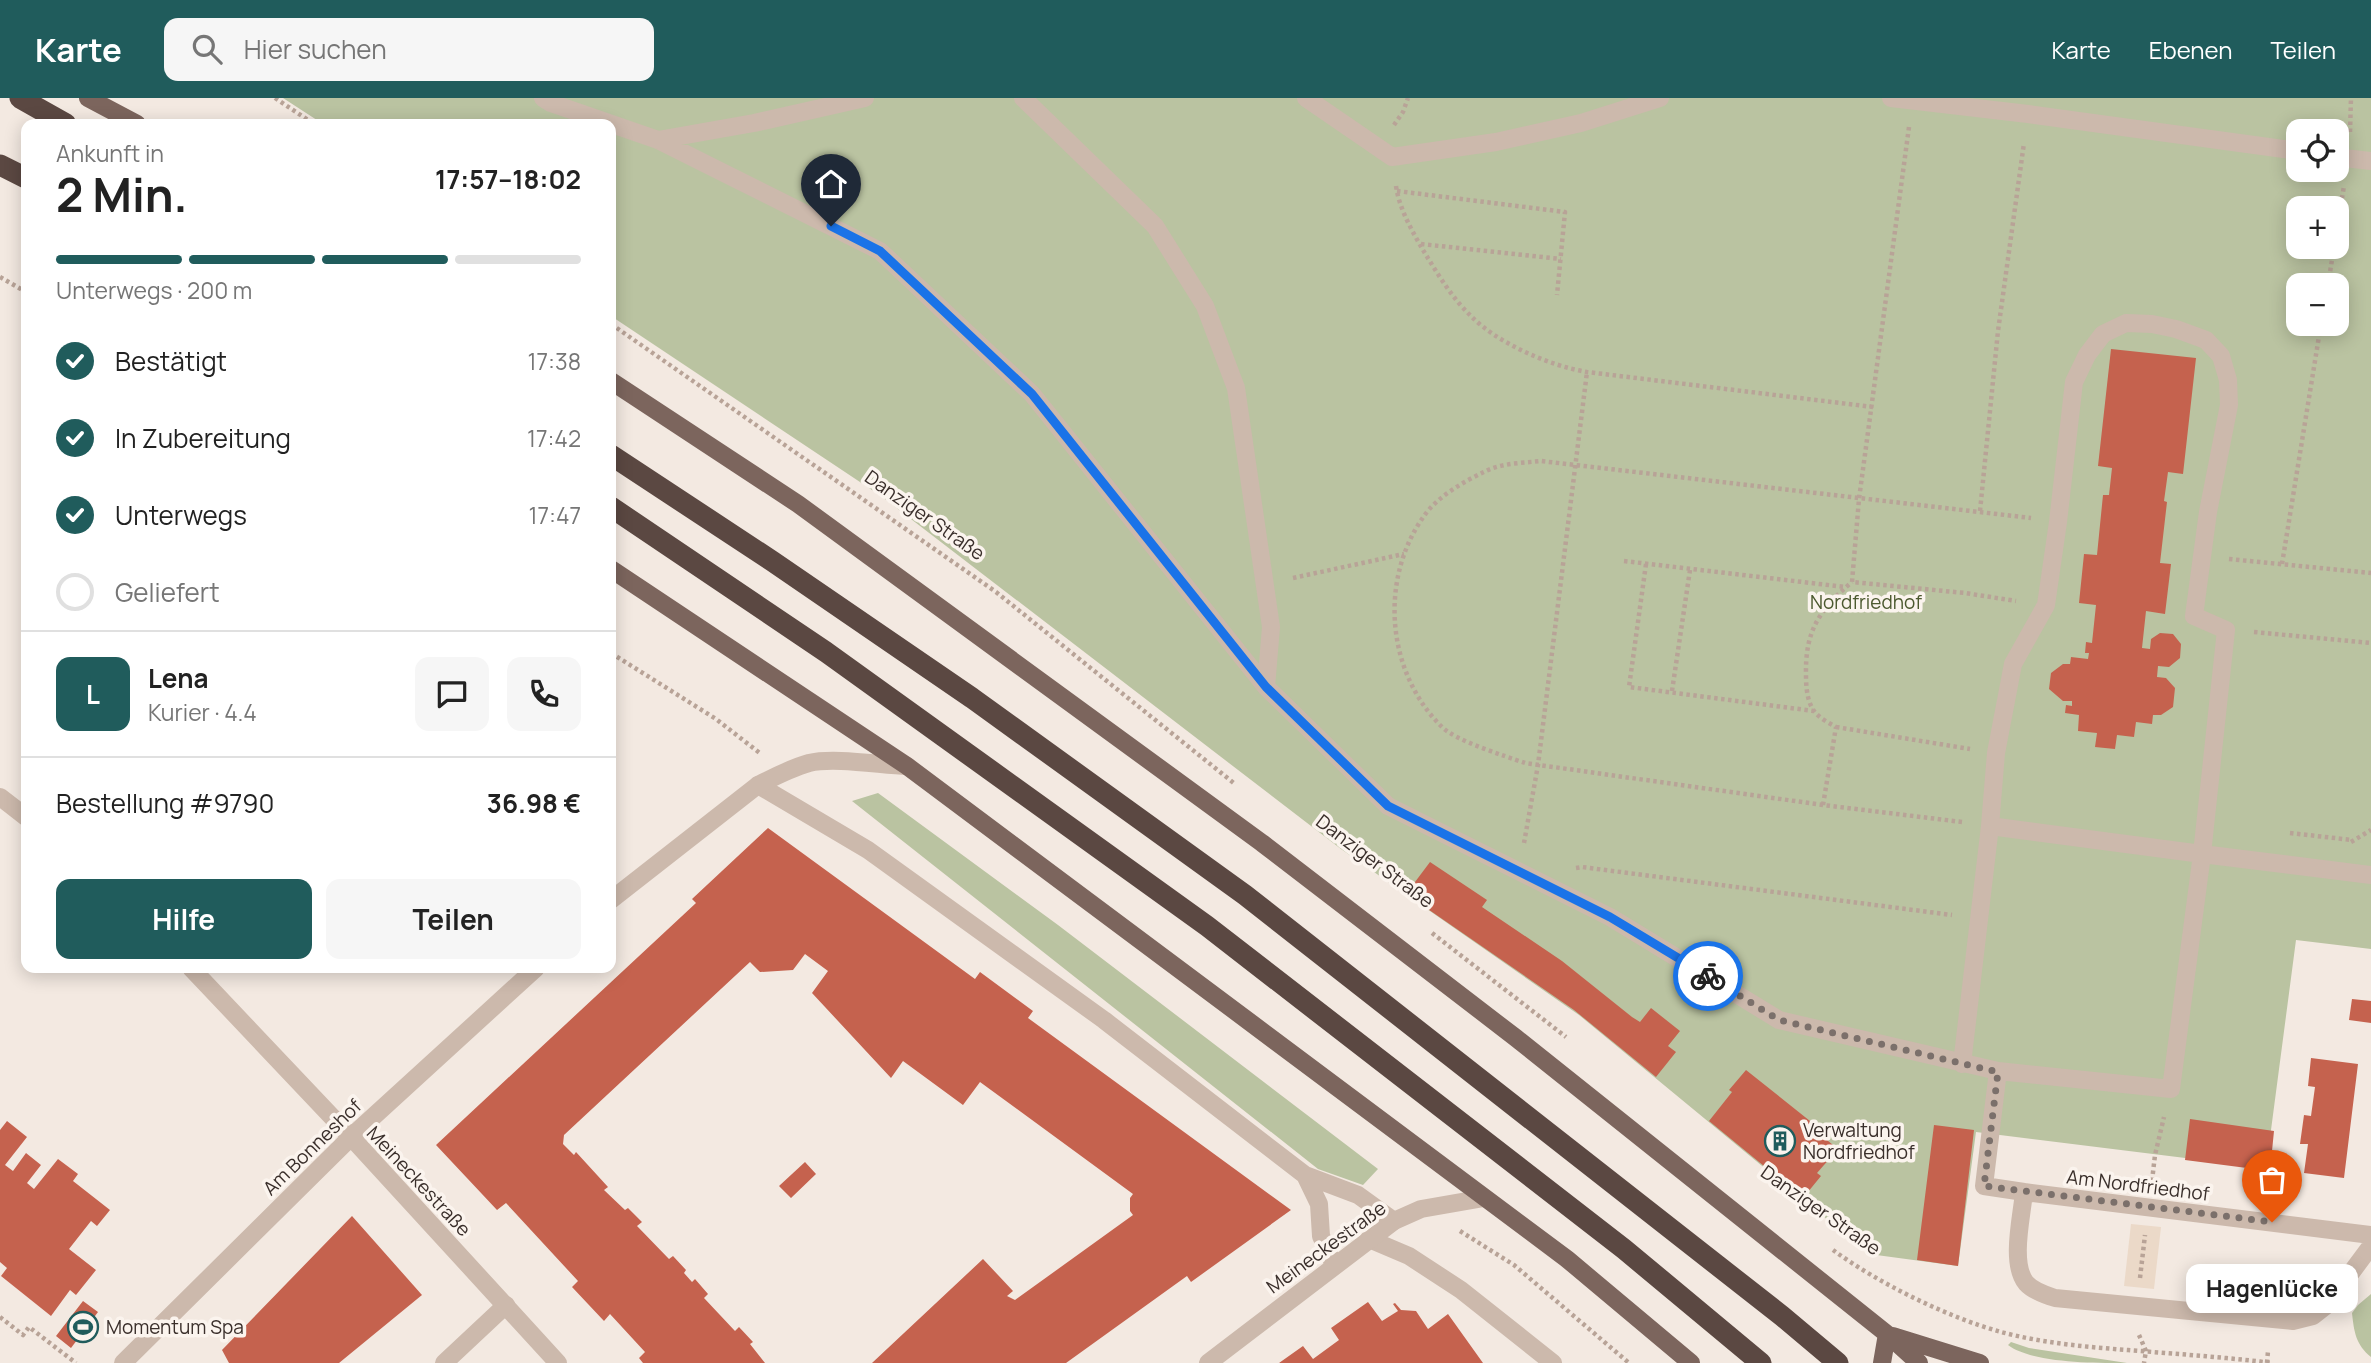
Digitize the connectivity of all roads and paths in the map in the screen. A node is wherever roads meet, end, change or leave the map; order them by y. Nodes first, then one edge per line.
1 (20, 98) edge
2 (88, 98) edge
3 (275, 98) edge
4 (542, 98) edge
5 (865, 98) edge
6 (1023, 98) edge
7 (1306, 98) edge
8 (1660, 98) edge
9 (1891, 98) edge
10 (1913, 101) junction
11 (2028, 114) junction
12 (57, 119) edge
13 (128, 119) edge
14 (306, 119) edge
15 (597, 119) edge
16 (616, 125) edge
17 (658, 140) junction
18 (2286, 149) edge
19 (1392, 157) junction
20 (2349, 159) edge
21 (2371, 161) edge
22 (0, 166) edge
23 (21, 176) edge
24 (21, 181) edge
25 (1397, 191) junction
26 (1420, 244) junction
27 (1561, 260) junction
28 (0, 277) edge
29 (21, 289) edge
30 (1557, 295) dead end
31 (616, 327) edge
32 (2319, 336) edge
33 (1587, 372) junction
34 (616, 384) edge
35 (1873, 407) junction
36 (616, 458) edge
37 (1577, 464) junction
38 (1859, 499) junction
39 (616, 509) edge
40 (1980, 511) junction
41 (2058, 522) junction
42 (1404, 554) junction
43 (2203, 556) junction
44 (1623, 561) dead end
45 (1646, 564) junction
46 (2282, 564) junction
47 (1690, 570) junction
48 (616, 572) edge
49 (2371, 573) edge
50 (1852, 582) junction
51 (1264, 584) junction
52 (1846, 587) junction
53 (2046, 605) junction
54 (2226, 630) junction
55 (2371, 643) edge
56 (616, 656) edge
57 (1266, 687) junction
58 (1672, 691) junction
59 (1814, 712) junction
60 (1836, 727) junction
61 (1996, 753) junction
62 (761, 754) dead end
63 (1538, 765) junction
64 (907, 766) junction
65 (758, 785) junction
66 (1244, 791) dead end
67 (0, 797) edge
68 (1823, 806) junction
69 (21, 813) edge
70 (1990, 826) junction
71 (2202, 854) junction
72 (1522, 873) junction
73 (2371, 875) edge
74 (616, 896) edge
75 (1979, 919) junction
76 (1421, 925) dead end
77 (196, 973) edge
78 (531, 973) edge
79 (1574, 1044) dead end
80 (1962, 1064) junction
81 (1998, 1072) junction
82 (2171, 1089) junction
83 (351, 1137) junction
84 (1305, 1175) junction
85 (2151, 1188) dead end
86 (2024, 1192) junction
87 (1484, 1198) junction
88 (1394, 1221) junction
89 (1457, 1229) dead end
90 (2146, 1230) dead end
91 (2371, 1235) edge
92 (1369, 1239) junction
93 (1822, 1243) dead end
94 (2371, 1246) edge
95 (1334, 1265) junction
96 (2139, 1283) dead end
97 (506, 1306) junction
98 (0, 1317) edge
99 (1887, 1334) junction
100 (2268, 1351) dead end
101 (2146, 1352) junction
102 (76, 1363) edge
103 (123, 1363) edge
104 (444, 1363) edge
105 (558, 1363) edge
106 (1208, 1363) edge
107 (1553, 1363) edge
108 (1629, 1363) edge
109 (1691, 1363) edge
110 (1761, 1363) edge
111 (1838, 1363) edge
112 (1882, 1363) edge
113 (1919, 1363) edge
114 (1980, 1363) edge
115 (2144, 1363) edge
116 (2269, 1363) edge

1 - 12 highway
2 - 13 main road
3 - 14 path
4 - 15 street
5 - 17 street
6 - 51 street
7 - 19 street
8 - 19 street
9 - 10 street
10 - 11 street
10 - 35 path
11 - 18 street
11 - 40 path
16 - 17 street
17 - 57 street
19 - 25 path
20 - 21 street
22 - 23 highway
22 - 24 main road
25 - 26 path
25 - 27 path
26 - 27 path
26 - 33 path
27 - 30 path
28 - 29 path
31 - 66 path, Danziger Straße
32 - 46 path
33 - 35 path
33 - 37 path
34 - 99 main road
35 - 38 path
36 - 111 highway
37 - 38 path
37 - 42 path
37 - 63 path
38 - 40 path
38 - 50 path
39 - 110 highway
40 - 41 path
41 - 43 street
41 - 53 street
42 - 51 path
42 - 63 path
43 - 46 path
43 - 54 street
44 - 45 path
45 - 47 path
45 - 58 path
46 - 49 path
47 - 52 path
47 - 58 path
48 - 64 main road
50 - 52 path
50 - 53 path
51 - 57 street
52 - 59 path
53 - 61 street
54 - 55 path
54 - 71 street
56 - 62 path
57 - 72 street
58 - 59 path
59 - 60 path
60 - 61 path
60 - 68 path
61 - 70 street
63 - 68 path
63 - 72 path
64 - 65 street
64 - 87 main road
65 - 74 street
65 - 84 street
67 - 69 street
68 - 70 path
70 - 71 street
70 - 75 street
71 - 73 street
71 - 82 street
72 - 75 path
72 - 80 street
75 - 80 street
76 - 79 path, Danziger Straße
77 - 83 street, Meineckestraße
78 - 83 street, Am Bonneshof
80 - 81 street
81 - 82 street
81 - 86 street, Am Nordfriedhof
82 - 85 path
83 - 97 street, Meineckestraße
83 - 103 street, Am Bonneshof
84 - 88 street
84 - 95 street
86 - 91 street, Am Nordfriedhof
86 - 94 street
87 - 88 street, Meineckestraße
87 - 109 main road
88 - 92 street, Meineckestraße
89 - 108 path
90 - 96 path
92 - 95 street, Meineckestraße
92 - 107 street
93 - 101 path, Danziger Straße
95 - 106 street, Meineckestraße
97 - 104 street
97 - 105 street, Meineckestraße
98 - 102 path
99 - 112 main road
99 - 113 main road
99 - 114 main road
100 - 116 path
101 - 115 path
101 - 116 path, Danziger Straße

